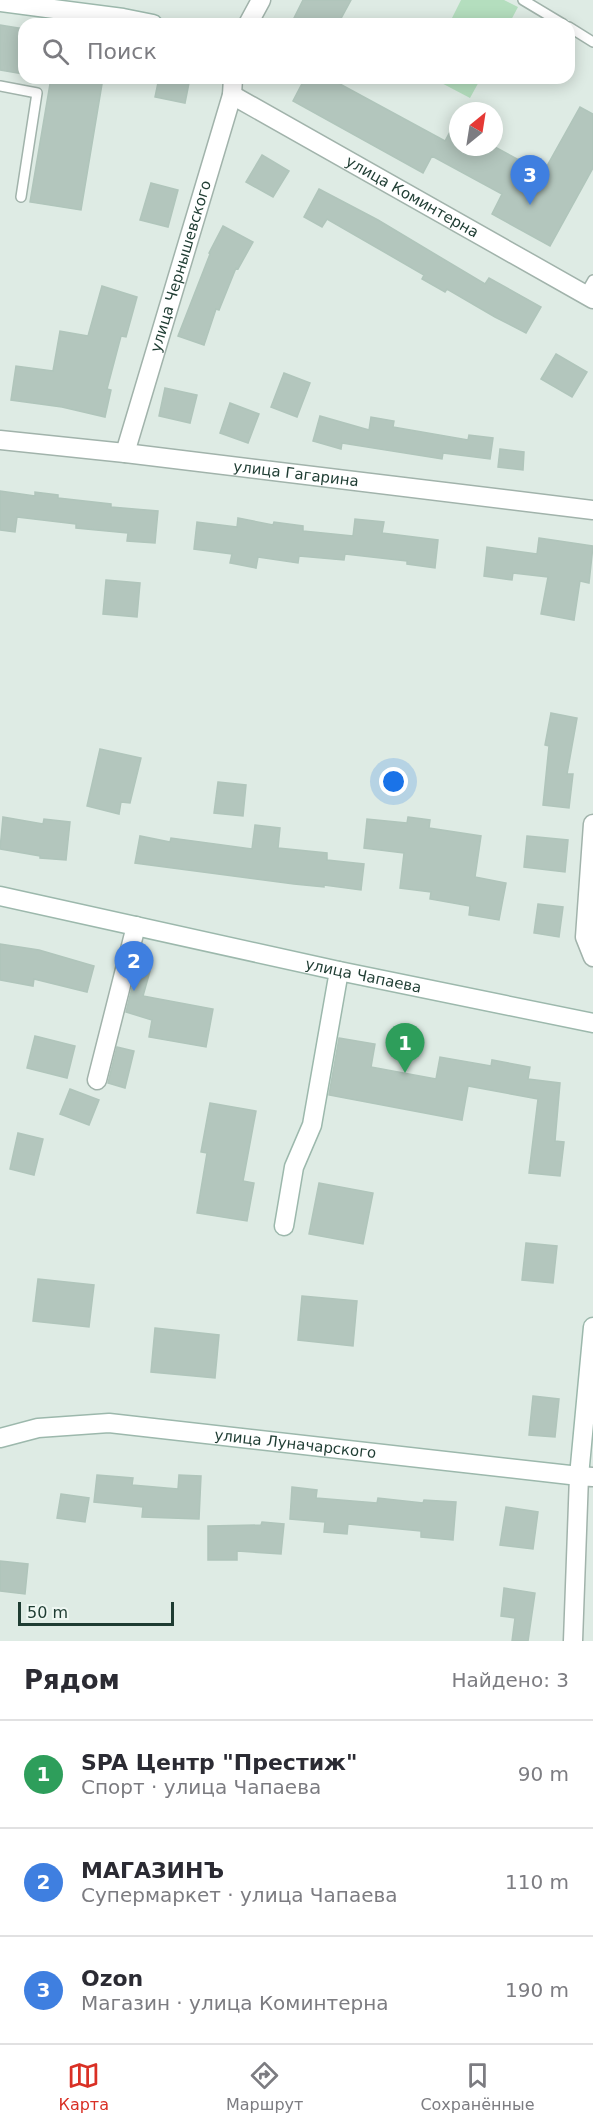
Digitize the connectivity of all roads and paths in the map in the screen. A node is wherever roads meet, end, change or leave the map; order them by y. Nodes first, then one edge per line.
1 (261, 0) edge
2 (524, 0) edge
3 (0, 2) edge
4 (50, 4) edge
5 (122, 18) edge
6 (251, 18) edge
7 (553, 18) edge
8 (575, 31) edge
9 (593, 42) edge
10 (0, 86) edge
11 (232, 87) edge
12 (21, 197) dead end
13 (590, 291) edge
14 (0, 440) edge
15 (125, 453) junction
16 (593, 510) edge
17 (593, 824) edge
18 (0, 896) edge
19 (136, 926) junction
20 (593, 957) edge
21 (339, 970) junction
22 (593, 1023) edge
23 (97, 1080) dead end
24 (284, 1226) dead end
25 (593, 1327) edge
26 (0, 1438) edge
27 (586, 1476) edge
28 (573, 1641) edge

1 - 6 street
2 - 7 lane
3 - 4 street
4 - 5 street
8 - 9 lane
10 - 12 lane
11 - 13 street, улица Коминтерна
11 - 15 street, улица Чернышевского
14 - 15 street, улица Гагарина
15 - 16 street, улица Гагарина
17 - 20 street
18 - 19 street, улица Чапаева
19 - 21 street, улица Чапаева
19 - 23 street
21 - 22 street, улица Чапаева
21 - 24 street
25 - 27 street
26 - 27 street, улица Луначарского
27 - 28 street

